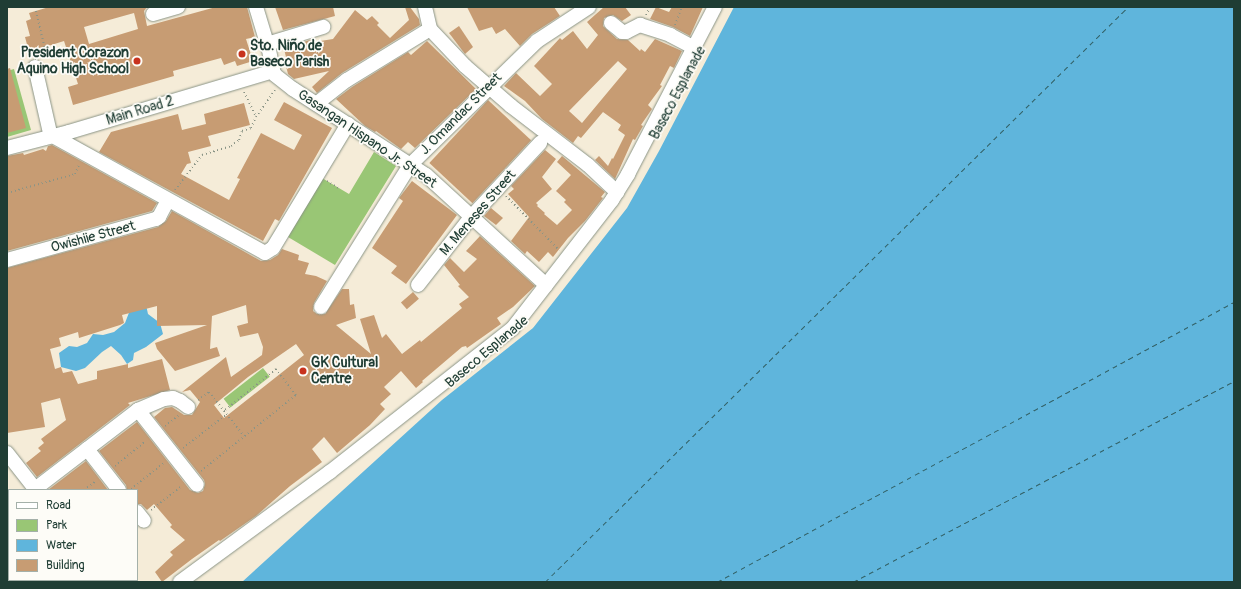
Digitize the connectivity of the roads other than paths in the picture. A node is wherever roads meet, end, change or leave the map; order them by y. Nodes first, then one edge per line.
1 (178, 7) edge
2 (256, 7) edge
3 (425, 7) edge
4 (589, 7) edge
5 (715, 7) edge
6 (724, 7) edge
7 (153, 14) dead end
8 (611, 23) dead end
9 (323, 27) dead end
10 (430, 29) junction
11 (267, 44) junction
12 (694, 48) junction
13 (35, 67) dead end
14 (277, 76) junction
15 (488, 87) junction
16 (316, 104) junction
17 (348, 124) junction
18 (53, 136) junction
19 (540, 143) dead end
20 (7, 148) edge
21 (410, 165) junction
22 (617, 192) junction
23 (168, 200) junction
24 (472, 216) junction
25 (7, 260) edge
26 (418, 285) dead end
27 (546, 285) junction
28 (321, 307) dead end
29 (188, 407) dead end
30 (138, 410) junction
31 (87, 449) junction
32 (7, 453) edge
33 (195, 481) road end
34 (35, 489) edge
35 (118, 489) edge
36 (180, 582) edge
37 (193, 582) edge

1 - 7 street
2 - 11 street
3 - 10 street
4 - 15 street, J. Omandac Street
5 - 12 street
6 - 37 street, Baseco Esplanade
8 - 12 street
9 - 11 street
10 - 15 street
10 - 16 street
11 - 14 street
12 - 22 street
13 - 18 street
14 - 16 street, Gasangan Hispano Jr. Street
14 - 18 street, Main Road 2
15 - 21 street, J. Omandac Street
15 - 22 street
16 - 17 street, Gasangan Hispano Jr. Street
17 - 21 street, Gasangan Hispano Jr. Street
17 - 23 street
18 - 20 street, Main Road 2
18 - 23 street
19 - 24 street, M. Meneses Street
21 - 24 street, Gasangan Hispano Jr. Street
21 - 28 street, J. Omandac Street
22 - 27 street
23 - 25 street, Owishiie Street
24 - 26 street, M. Meneses Street
24 - 27 street, Gasangan Hispano Jr. Street
27 - 36 street
29 - 30 street
30 - 31 street
30 - 33 street
31 - 34 street
31 - 35 street
32 - 34 street

